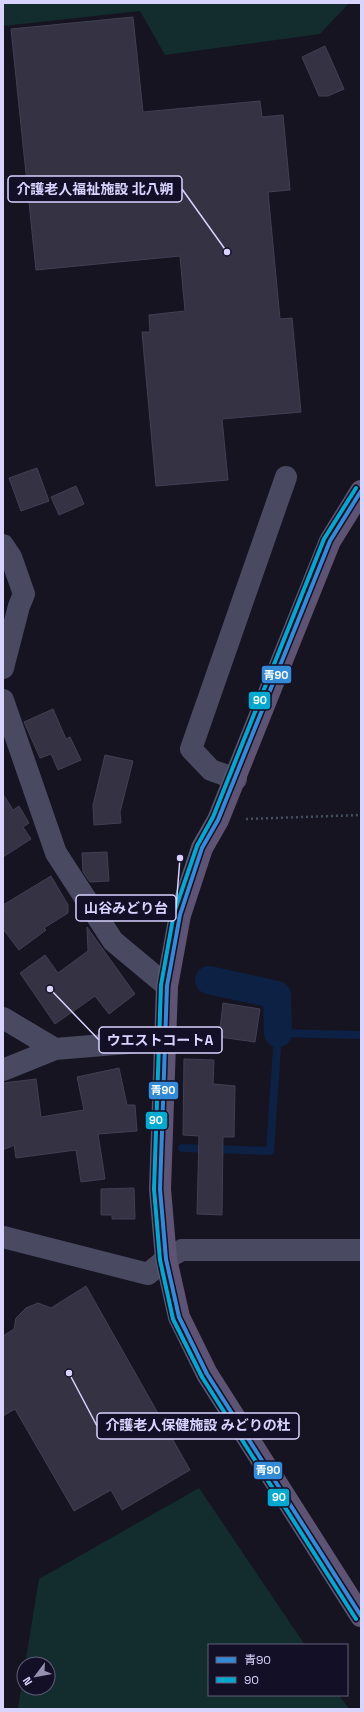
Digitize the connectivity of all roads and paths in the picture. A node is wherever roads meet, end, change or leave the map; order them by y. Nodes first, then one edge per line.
1 (286, 477) dead end
2 (361, 491) edge
3 (3, 545) edge
4 (3, 668) edge
5 (3, 700) edge
6 (236, 779) junction
7 (361, 815) edge
8 (218, 820) junction
9 (167, 986) junction
10 (3, 1018) edge
11 (164, 1040) junction
12 (55, 1049) junction
13 (3, 1070) edge
14 (3, 1237) edge
15 (361, 1250) edge
16 (166, 1259) junction
17 (361, 1616) edge

1 - 6 street
2 - 6 main road
3 - 4 street
5 - 9 street
6 - 8 main road
7 - 8 path
8 - 9 main road
9 - 11 main road
10 - 12 street
11 - 12 street
11 - 16 main road
12 - 13 street
14 - 16 street
15 - 16 street
16 - 17 main road

